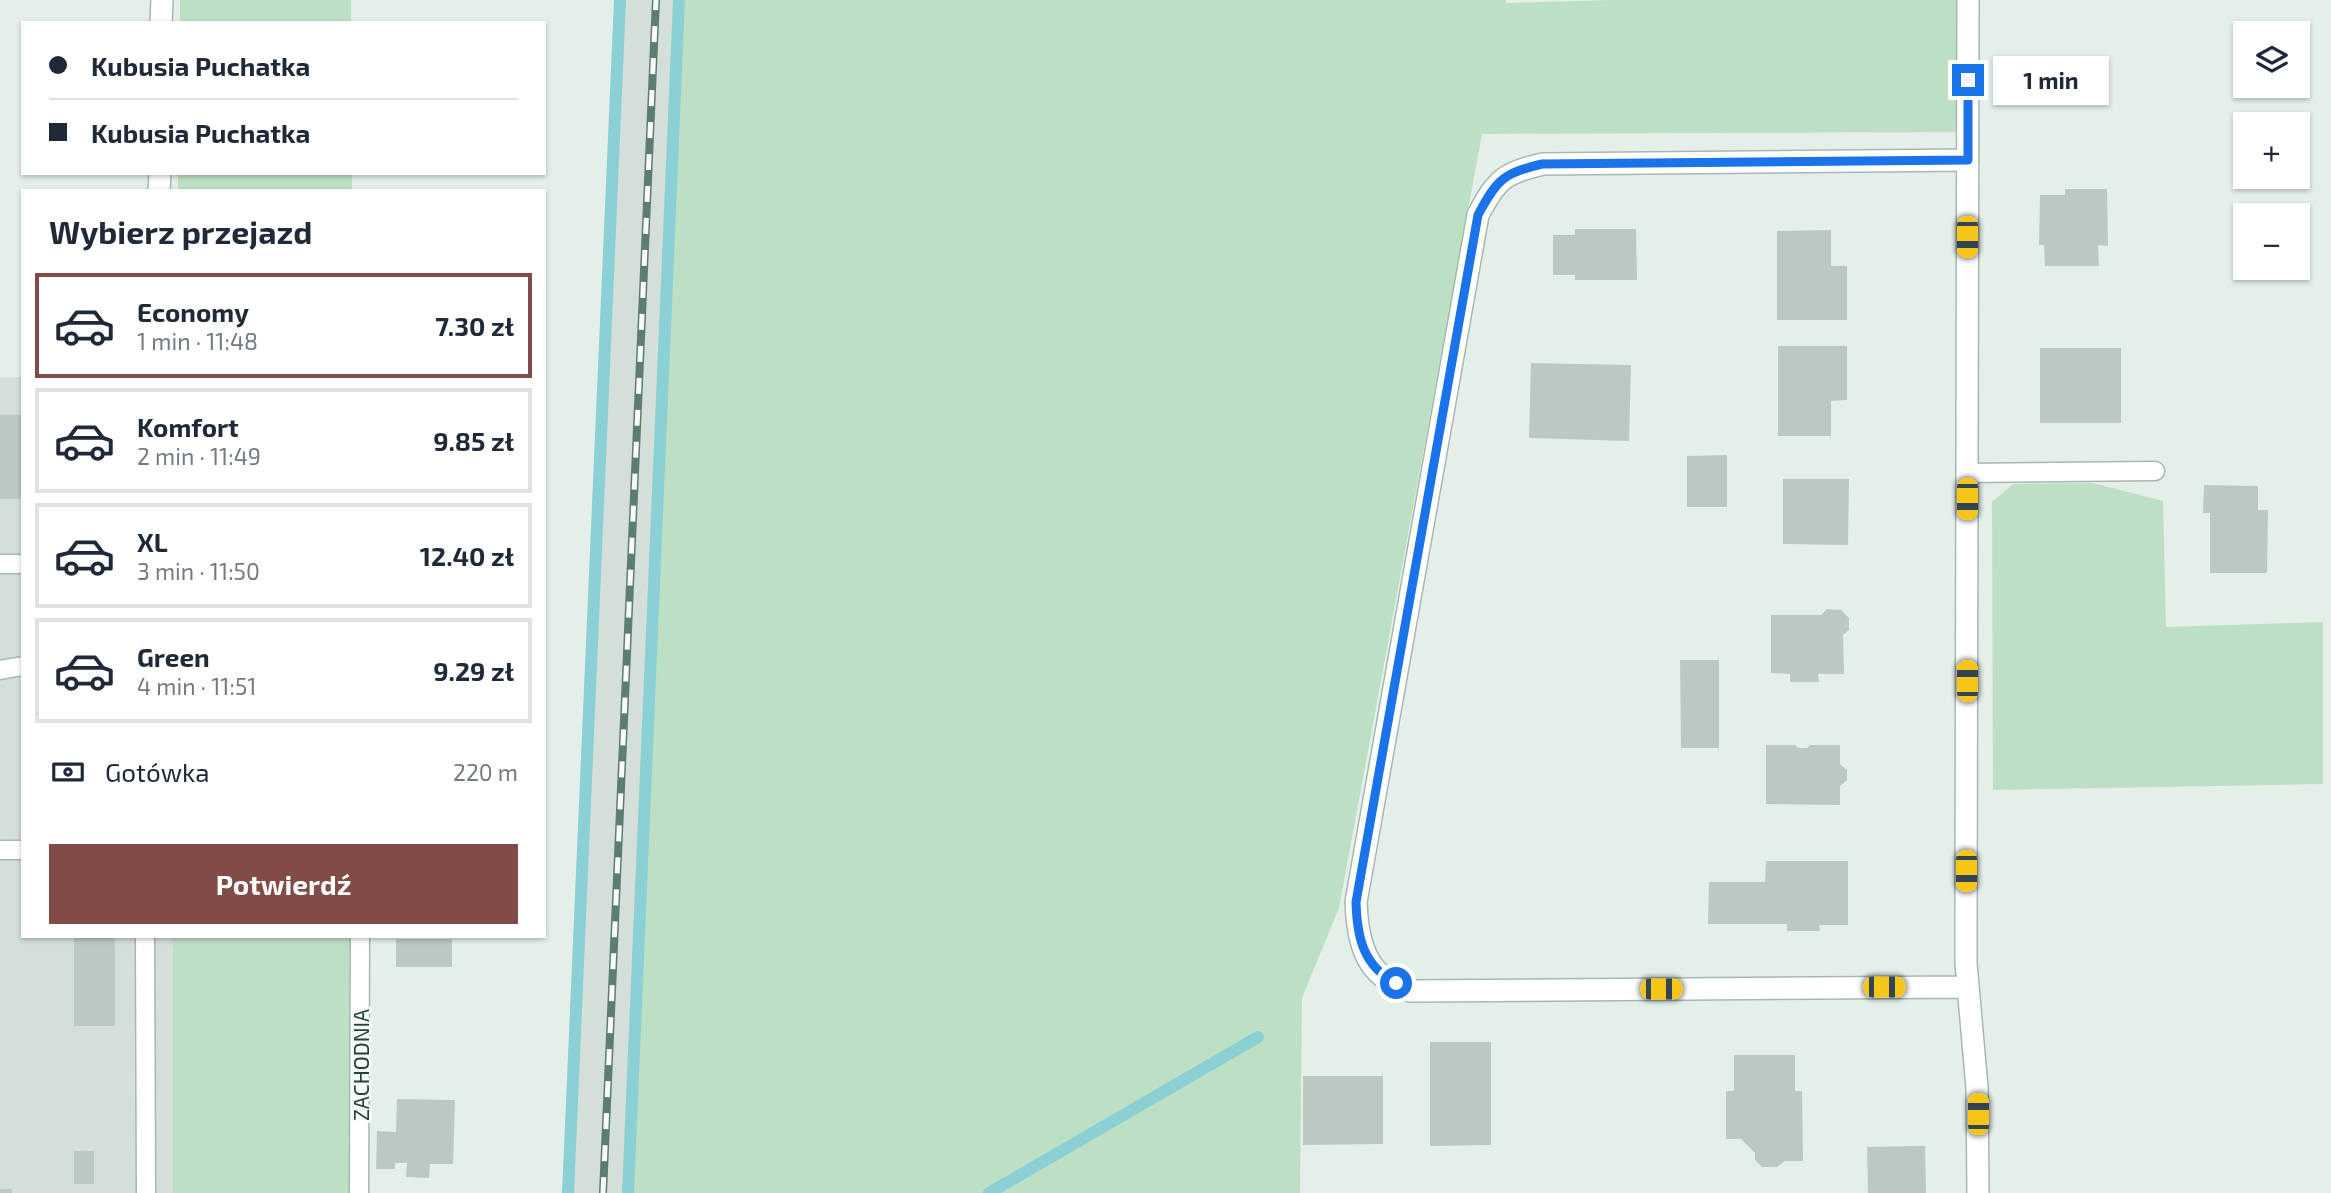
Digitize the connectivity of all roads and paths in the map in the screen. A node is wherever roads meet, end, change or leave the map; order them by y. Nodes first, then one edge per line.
1 (162, 0) edge
2 (1968, 0) edge
3 (161, 21) edge
4 (1968, 160) junction
5 (2155, 471) dead end
6 (1966, 473) junction
7 (0, 564) edge
8 (21, 564) edge
9 (21, 666) edge
10 (0, 670) edge
11 (0, 850) edge
12 (21, 850) edge
13 (145, 938) edge
14 (360, 938) edge
15 (1968, 987) junction
16 (146, 1193) edge
17 (359, 1193) edge
18 (1978, 1193) edge

1 - 3 street
2 - 4 street
4 - 6 street
4 - 15 street
5 - 6 lane
6 - 15 street
7 - 8 lane
9 - 10 lane
11 - 12 lane
13 - 16 lane
14 - 17 lane, ZACHODNIA
15 - 18 street

